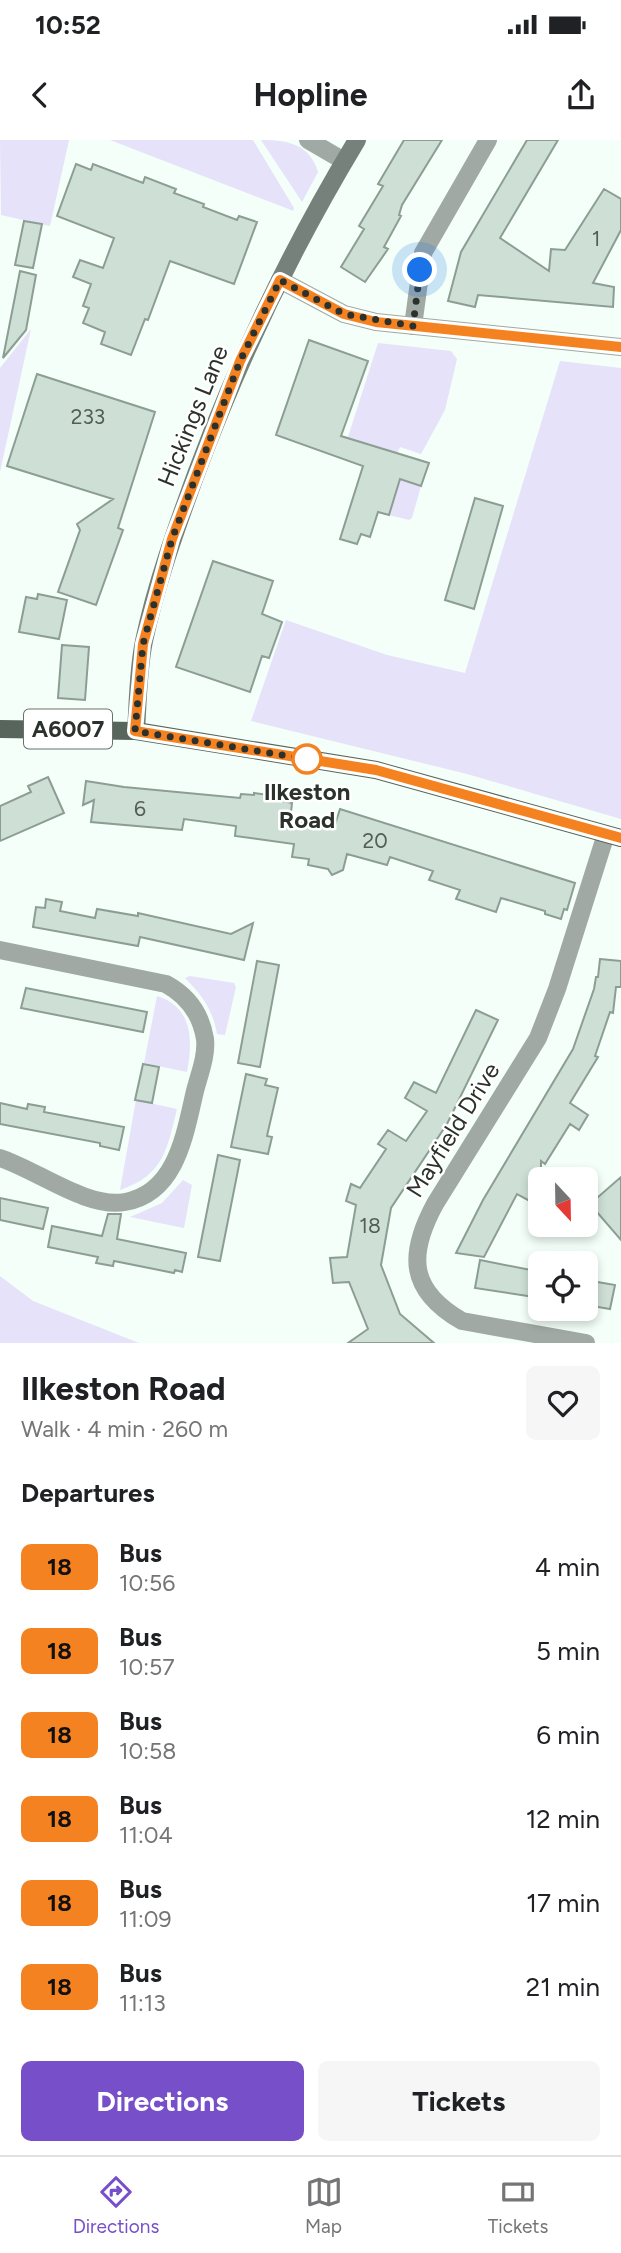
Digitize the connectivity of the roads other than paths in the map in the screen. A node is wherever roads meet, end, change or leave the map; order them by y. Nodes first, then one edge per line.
1 (308, 140) edge
2 (357, 140) edge
3 (488, 140) edge
4 (345, 161) junction
5 (280, 280) junction
6 (413, 326) junction
7 (621, 347) edge
8 (0, 729) edge
9 (135, 731) junction
10 (614, 836) edge
11 (0, 950) edge
12 (0, 1158) edge
13 (586, 1343) edge

1 - 4 street
2 - 4 main road, Hickings Lane
3 - 6 street
4 - 5 main road, Hickings Lane
5 - 6 street
5 - 9 main road, Hickings Lane
6 - 7 street
8 - 9 main road, A6007
9 - 10 main road, A6007
10 - 13 street, Mayfield Drive
11 - 12 street

